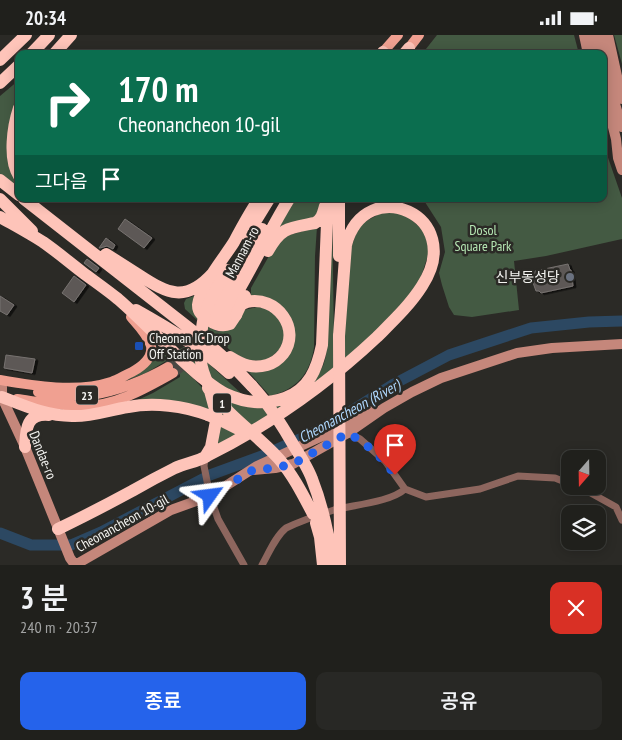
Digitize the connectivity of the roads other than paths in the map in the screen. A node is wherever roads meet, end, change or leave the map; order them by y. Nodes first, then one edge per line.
1 (26, 35) edge
2 (49, 35) edge
3 (71, 35) edge
4 (398, 35) edge
5 (419, 35) edge
6 (584, 35) edge
7 (591, 35) edge
8 (599, 35) edge
9 (608, 35) edge
10 (35, 50) edge
11 (58, 50) edge
12 (385, 50) edge
13 (408, 50) edge
14 (587, 50) edge
15 (595, 50) edge
16 (602, 50) edge
17 (0, 59) edge
18 (15, 69) edge
19 (607, 71) edge
20 (0, 83) edge
21 (622, 99) edge
22 (607, 103) edge
23 (15, 120) edge
24 (622, 127) edge
25 (607, 130) edge
26 (618, 158) junction
27 (15, 170) edge
28 (622, 170) edge
29 (0, 180) edge
30 (15, 192) edge
31 (0, 199) edge
32 (28, 202) edge
33 (38, 202) edge
34 (257, 202) edge
35 (267, 202) edge
36 (278, 202) edge
37 (287, 202) edge
38 (326, 202) edge
39 (327, 202) edge
40 (339, 202) edge
41 (0, 217) edge
42 (52, 220) junction
43 (43, 242) junction
44 (213, 273) junction
45 (119, 300) junction
46 (218, 317) junction
47 (340, 336) junction
48 (203, 339) junction
49 (622, 344) edge
50 (196, 373) junction
51 (249, 388) junction
52 (1, 389) edge
53 (47, 403) junction
54 (23, 406) junction
55 (384, 408) junction
56 (58, 415) junction
57 (18, 432) junction
58 (348, 433) junction
59 (25, 447) junction
60 (201, 462) junction
61 (253, 470) junction
62 (561, 481) edge
63 (405, 489) junction
64 (209, 493) junction
65 (594, 495) edge
66 (305, 499) junction
67 (316, 515) junction
68 (622, 520) edge
69 (59, 532) junction
70 (73, 563) edge
71 (244, 565) edge
72 (262, 565) edge
73 (323, 565) edge
74 (333, 565) edge
75 (340, 565) edge

1 - 17 highway
2 - 10 highway
3 - 11 highway
4 - 12 main road
5 - 13 main road
6 - 14 street
7 - 15 street
8 - 16 street
9 - 21 street
18 - 20 highway
19 - 24 street
22 - 26 street
23 - 27 highway
25 - 26 street
26 - 28 street
29 - 30 highway
31 - 43 highway
32 - 42 highway
33 - 42 highway
34 - 44 highway
35 - 66 highway, 1, bridge
36 - 46 highway, Mannam-ro
37 - 46 highway, Mannam-ro
38 - 44 highway, bridge
39 - 50 highway
40 - 47 highway
41 - 43 highway
42 - 44 highway
42 - 48 highway
43 - 45 highway
45 - 50 highway
45 - 51 highway
45 - 52 main road
46 - 48 highway
47 - 60 highway
47 - 75 highway, bridge
48 - 51 highway
49 - 55 street, Cheonancheon 10-gil
50 - 60 highway
51 - 67 highway, bridge
51 - 74 highway, bridge
52 - 53 main road, 23
52 - 53 main road, 23
52 - 54 highway
52 - 57 street, Dandae-ro
53 - 54 street
54 - 56 highway
54 - 57 street
55 - 58 street, Cheonancheon 10-gil
55 - 61 street, Cheonancheon 10-gil
56 - 59 highway
56 - 66 highway, bridge
57 - 59 street, Dandae-ro
58 - 61 street, Cheonancheon 10-gil
58 - 63 street
59 - 69 street, Dandae-ro
60 - 64 street
60 - 69 highway
61 - 64 street, Cheonancheon 10-gil
62 - 63 street
63 - 67 street
64 - 70 street, Cheonancheon 10-gil
64 - 71 street
65 - 68 street
66 - 67 highway, 1, bridge
67 - 72 street
67 - 73 highway, 1, bridge
69 - 70 street, Dandae-ro

